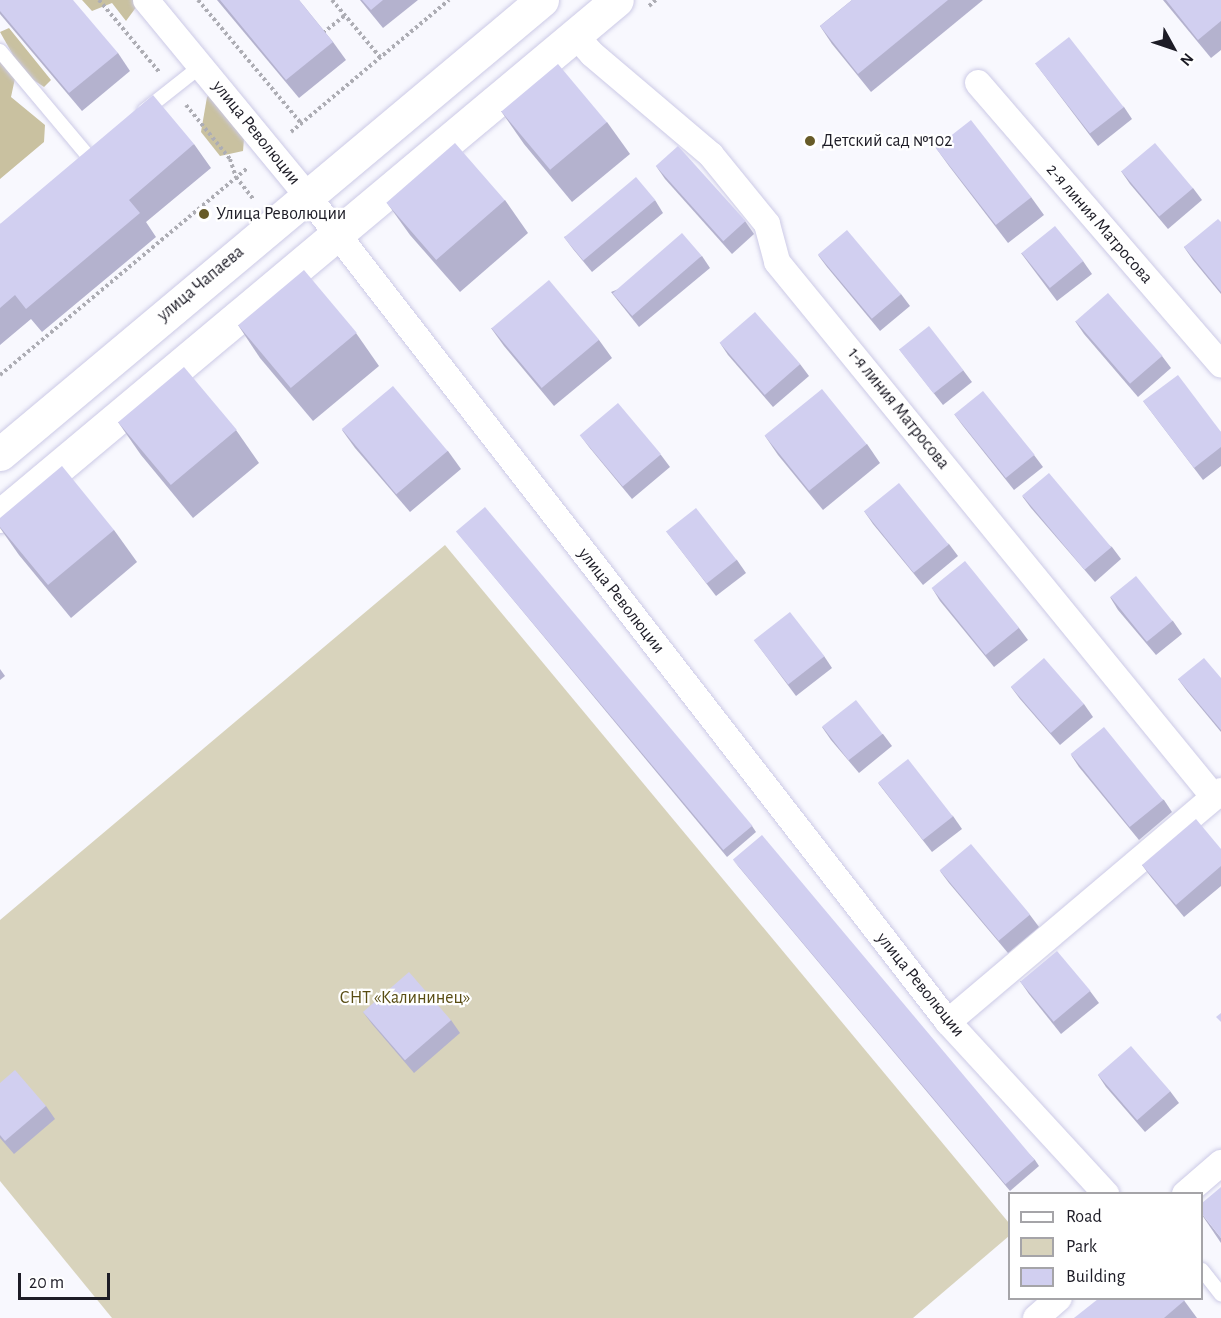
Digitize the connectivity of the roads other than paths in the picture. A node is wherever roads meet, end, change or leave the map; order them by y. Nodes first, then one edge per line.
1 (146, 0) edge
2 (542, 0) edge
3 (617, 0) edge
4 (575, 35) junction
5 (0, 51) edge
6 (201, 66) junction
7 (978, 83) dead end
8 (131, 122) edge
9 (89, 157) edge
10 (306, 194) junction
11 (338, 236) junction
12 (1221, 365) edge
13 (0, 454) edge
14 (0, 516) edge
15 (1217, 794) edge
16 (948, 1022) junction
17 (1221, 1163) edge
18 (1104, 1192) edge
19 (1187, 1192) edge
20 (1203, 1271) edge
21 (1221, 1294) edge
22 (1058, 1300) edge
23 (1036, 1318) edge

1 - 6 street, улица Революции
2 - 10 street, улица Чапаева
3 - 4 street
4 - 11 street
4 - 15 street, 1-я линия Матросова
5 - 9 lane
6 - 8 lane
6 - 10 street, улица Революции
7 - 12 street, 2-я линия Матросова
10 - 11 street, улица Революции
10 - 13 street, улица Чапаева
11 - 14 street
11 - 16 street, улица Революции
15 - 16 street
16 - 18 street, улица Революции
17 - 19 street
20 - 21 lane
22 - 23 street

